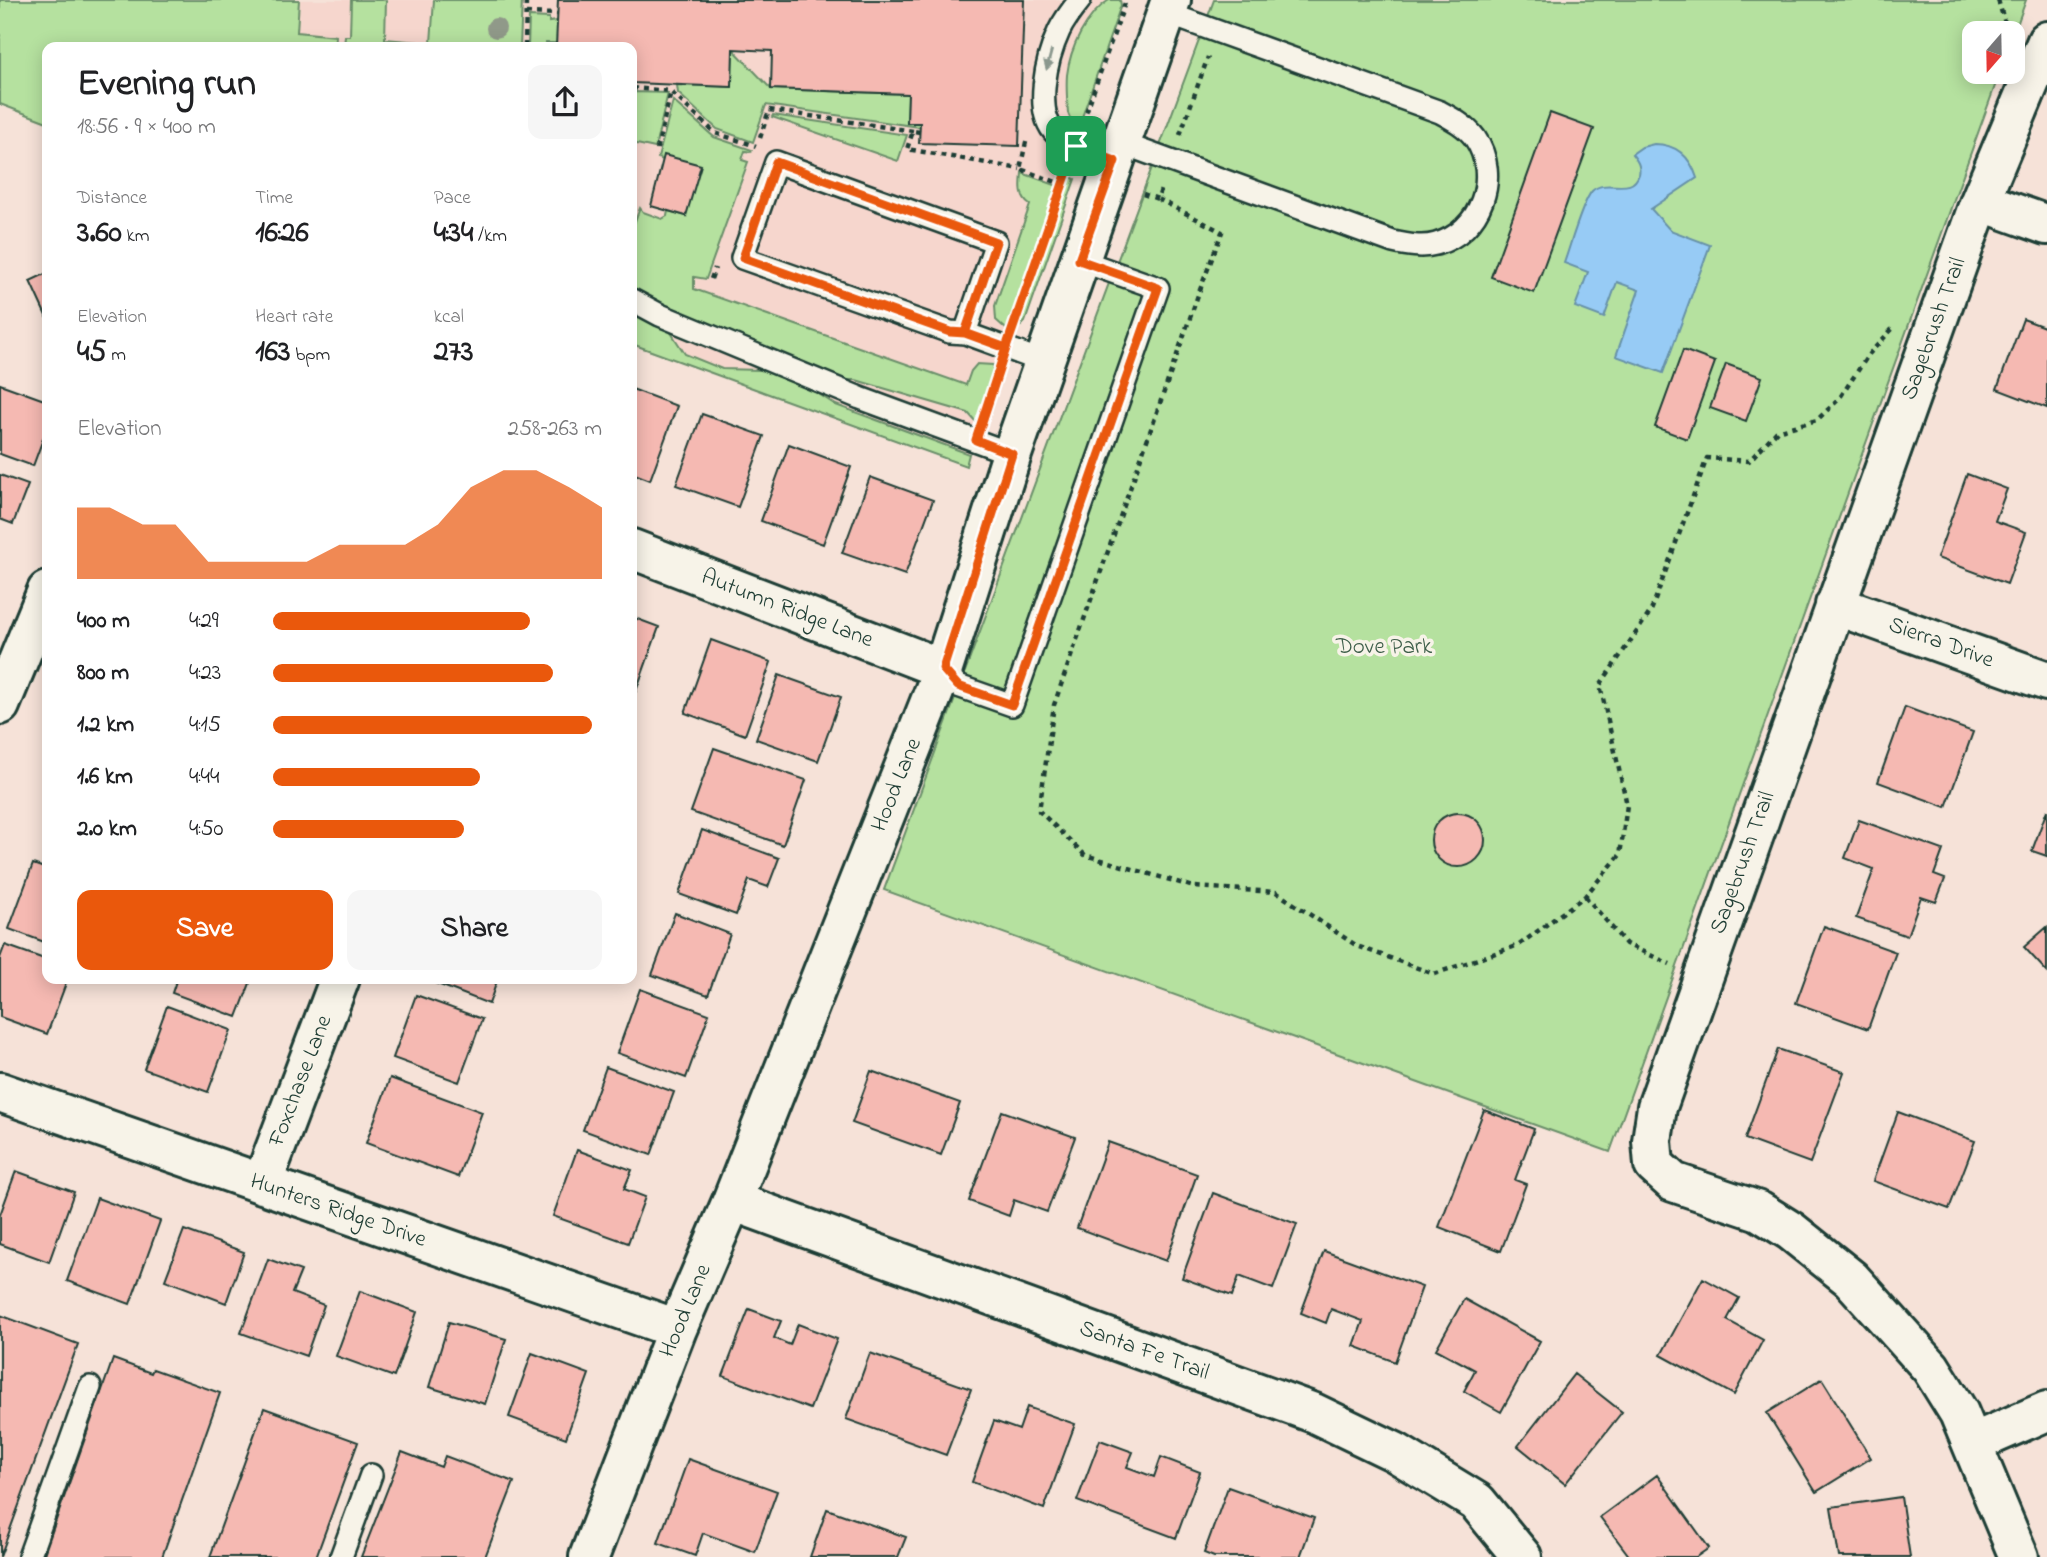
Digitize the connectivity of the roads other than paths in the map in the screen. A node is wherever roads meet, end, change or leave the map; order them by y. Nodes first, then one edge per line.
1 (1080, 0) edge
2 (1169, 6) edge
3 (2047, 41) edge
4 (1118, 152) junction
5 (1980, 201) junction
6 (2047, 225) edge
7 (1079, 260) junction
8 (637, 303) edge
9 (965, 333) junction
10 (1044, 362) junction
11 (1012, 454) junction
12 (637, 552) edge
13 (42, 603) edge
14 (1835, 605) junction
15 (943, 669) junction
16 (2047, 681) edge
17 (0, 705) edge
18 (338, 984) edge
19 (0, 1092) edge
20 (262, 1184) junction
21 (732, 1201) junction
22 (677, 1329) junction
23 (90, 1387) dead end
24 (2047, 1411) edge
25 (1973, 1444) junction
26 (371, 1475) dead end
27 (29, 1557) edge
28 (341, 1557) edge
29 (589, 1557) edge
30 (1522, 1557) edge
31 (2019, 1557) edge

1 -> 4 lane
2 - 4 street, Hood Lane
2 - 4 lane
3 - 5 street, Sagebrush Trail
4 - 7 street, Hood Lane
5 - 6 street
5 - 14 street, Sagebrush Trail
7 - 10 street, Hood Lane
7 - 15 lane
8 - 11 lane
9 - 9 lane
9 - 10 lane
10 - 11 street, Hood Lane
11 - 15 street, Hood Lane
12 - 15 street, Autumn Ridge Lane
13 - 17 street
14 - 16 street, Sierra Drive
14 - 25 street, Sagebrush Trail
15 - 21 street, Hood Lane
18 - 20 street, Foxchase Lane
19 - 20 street, Hunters Ridge Drive
20 - 22 street, Hunters Ridge Drive
21 - 22 street, Hood Lane
21 - 30 street, Santa Fe Trail
22 - 29 street, Hood Lane
23 - 27 lane
24 - 25 street
25 - 31 street, Sagebrush Trail
26 - 28 lane

